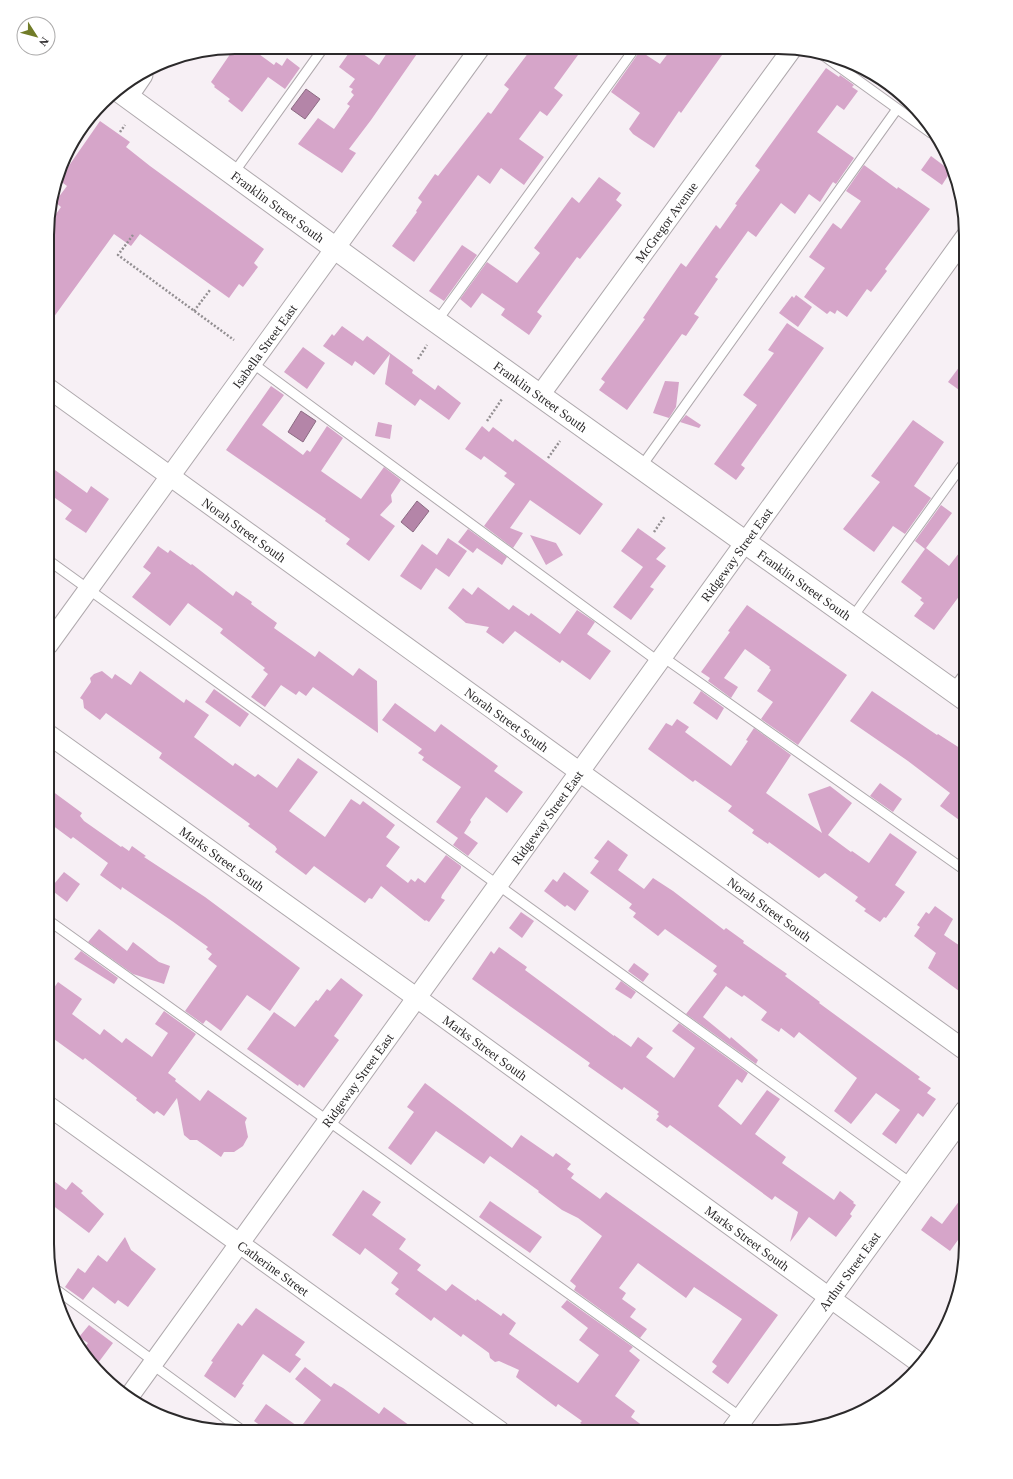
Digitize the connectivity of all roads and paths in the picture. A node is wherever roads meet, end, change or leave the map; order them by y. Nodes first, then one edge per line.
1 (319, 54) edge
2 (476, 54) edge
3 (631, 54) edge
4 (788, 54) edge
5 (834, 63) edge
6 (123, 93) edge
7 (897, 109) junction
8 (125, 125) dead end
9 (924, 128) edge
10 (120, 132) dead end
11 (233, 174) junction
12 (133, 235) dead end
13 (959, 246) edge
14 (336, 248) junction
15 (210, 290) dead end
16 (194, 311) junction
17 (437, 321) junction
18 (234, 340) dead end
19 (427, 345) dead end
20 (418, 359) dead end
21 (252, 363) junction
22 (54, 392) edge
23 (540, 395) junction
24 (502, 399) dead end
25 (487, 421) dead end
26 (560, 441) dead end
27 (548, 458) dead end
28 (641, 467) junction
29 (959, 470) edge
30 (169, 476) junction
31 (665, 516) dead end
32 (654, 532) dead end
33 (746, 543) junction
34 (54, 564) edge
35 (88, 589) junction
36 (851, 619) junction
37 (54, 637) edge
38 (661, 659) junction
39 (959, 688) edge
40 (54, 738) edge
41 (579, 771) junction
42 (959, 867) edge
43 (497, 886) junction
44 (54, 924) edge
45 (418, 998) junction
46 (959, 1046) edge
47 (54, 1110) edge
48 (959, 1120) edge
49 (328, 1122) junction
50 (912, 1184) junction
51 (240, 1244) junction
52 (61, 1293) edge
53 (829, 1298) junction
54 (916, 1361) edge
55 (154, 1363) junction
56 (132, 1393) edge
57 (236, 1425) edge
58 (492, 1425) edge
59 (737, 1425) edge

1 - 11 lane
2 - 14 street, Isabella Street East
3 - 17 lane
4 - 23 street, McGregor Avenue
5 - 7 lane
6 - 11 street, Franklin Street South
7 - 9 lane
7 - 28 lane
8 - 10 path
11 - 14 street, Franklin Street South
12 - 16 path
13 - 33 street, Ridgeway Street East
14 - 17 street, Franklin Street South
14 - 21 street, Isabella Street East
15 - 16 path
16 - 18 path
17 - 23 street, Franklin Street South
19 - 20 path
21 - 30 street, Isabella Street East
21 - 38 lane
22 - 30 street, Norah Street South
23 - 28 street, Franklin Street South
24 - 25 path
26 - 27 path
28 - 33 street, Franklin Street South
29 - 36 lane
30 - 35 street, Isabella Street East
30 - 41 street, Norah Street South
31 - 32 path
33 - 36 street, Franklin Street South
33 - 38 street, Ridgeway Street East
34 - 35 lane
35 - 37 street, Isabella Street East
35 - 43 lane
36 - 39 street, Franklin Street South
38 - 41 street, Ridgeway Street East
38 - 42 lane
40 - 45 street, Marks Street South
41 - 43 street, Ridgeway Street East
41 - 46 street, Norah Street South
43 - 45 street, Ridgeway Street East
43 - 50 lane
44 - 49 lane
45 - 49 street, Ridgeway Street East
45 - 53 street, Marks Street South
47 - 51 street, Catherine Street
48 - 50 street, Arthur Street East
49 - 51 street, Ridgeway Street East
49 - 59 lane
50 - 53 street, Arthur Street East
51 - 55 street, Ridgeway Street East
51 - 58 street, Catherine Street
52 - 55 lane
53 - 54 street, Marks Street South
53 - 59 street, Arthur Street East
55 - 56 street, Ridgeway Street East
55 - 57 lane

